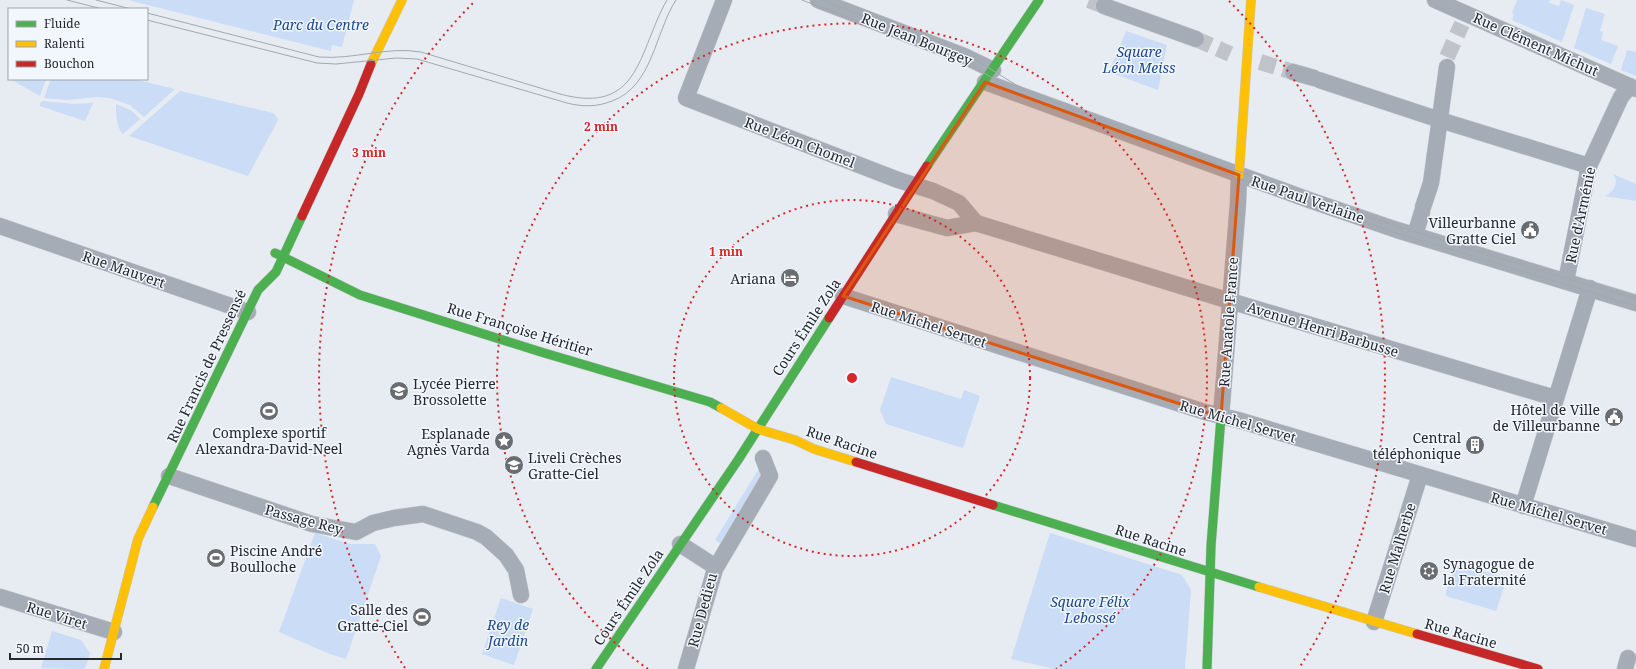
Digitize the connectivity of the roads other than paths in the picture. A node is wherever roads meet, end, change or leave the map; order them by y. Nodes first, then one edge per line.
1 (402, 0) edge
2 (724, 0) edge
3 (818, 0) edge
4 (1039, 0) edge
5 (1251, 0) edge
6 (1435, 0) edge
7 (1104, 6) tunnel mouth
8 (1196, 39) tunnel mouth
9 (1447, 67) tunnel mouth
10 (1293, 72) tunnel mouth
11 (989, 76) junction
12 (1633, 88) edge
13 (1440, 120) junction
14 (1589, 166) junction
15 (1239, 175) junction
16 (914, 186) junction
17 (896, 214) junction
18 (976, 223) junction
19 (0, 226) edge
20 (1415, 235) junction
21 (279, 255) junction
22 (1566, 281) junction
23 (1590, 288) junction
24 (843, 296) junction
25 (1230, 301) junction
26 (1636, 303) edge
27 (248, 312) junction
28 (1555, 398) junction
29 (1221, 417) junction
30 (758, 429) junction
31 (763, 458) dead end
32 (1420, 475) junction
33 (169, 476) junction
34 (1523, 506) junction
35 (1636, 539) edge
36 (680, 544) junction
37 (715, 569) junction
38 (1211, 572) junction
39 (520, 595) dead end
40 (0, 598) edge
41 (1374, 622) junction
42 (114, 632) junction
43 (104, 669) edge
44 (596, 669) edge
45 (686, 669) edge
46 (1207, 669) edge
47 (1538, 669) edge

1 - 21 street, Rue Francis de Pressensé
2 - 16 street, Rue Léon Chomel
3 - 11 street, Rue Jean Bourgey
4 - 11 street, Cours Émile Zola
5 - 15 street, Rue Anatole France
6 - 12 street, Rue Clément Michut
7 - 8 street
9 - 13 street
10 - 13 street
11 - 15 street, Rue Paul Verlaine
11 - 16 street, Cours Émile Zola
12 - 14 street, Rue d'Arménie
13 - 14 street
13 - 20 street
14 - 22 street, Rue d'Arménie
15 - 20 street, Rue Paul Verlaine
15 - 25 street, Rue Anatole France
16 - 17 street, Cours Émile Zola
16 - 18 street
17 - 18 street, Avenue Henri Barbusse
17 - 24 street, Cours Émile Zola
18 - 25 street, Avenue Henri Barbusse
19 - 27 street, Rue Mauvert
20 - 22 street, Rue Paul Verlaine
21 - 27 street, Rue Francis de Pressensé
21 - 30 street, Rue Françoise Héritier
22 - 23 street, Rue Paul Verlaine
23 - 26 street, Rue Paul Verlaine
23 - 28 street
24 - 29 street, Rue Michel Servet
24 - 30 street, Cours Émile Zola
25 - 28 street, Avenue Henri Barbusse
25 - 29 street, Rue Anatole France
27 - 33 street, Rue Francis de Pressensé
28 - 34 street
29 - 32 street, Rue Michel Servet
29 - 38 street, Rue Anatole France
30 - 36 street, Cours Émile Zola
30 - 38 street, Rue Racine
31 - 37 street
32 - 34 street, Rue Michel Servet
32 - 41 street, Rue Malherbe
33 - 39 street, Passage Rey
33 - 42 street, Rue Francis de Pressensé
34 - 35 street, Rue Michel Servet
36 - 37 street, Rue Dedieu
36 - 44 street, Cours Émile Zola
37 - 45 street, Rue Dedieu
38 - 41 street, Rue Racine
38 - 46 street, Rue Anatole France
40 - 42 street, Rue Viret
41 - 47 street, Rue Racine
42 - 43 street, Rue Francis de Pressensé

